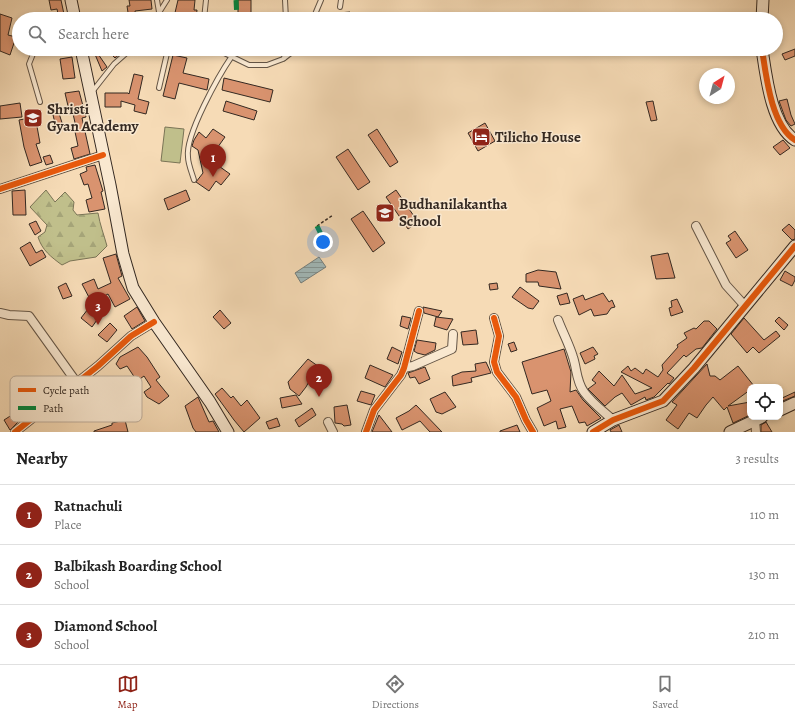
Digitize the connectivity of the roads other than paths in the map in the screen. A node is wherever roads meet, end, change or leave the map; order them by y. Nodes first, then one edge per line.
1 (71, 0) edge
2 (157, 0) edge
3 (168, 0) edge
4 (206, 0) edge
5 (286, 0) edge
6 (321, 0) edge
7 (341, 0) edge
8 (763, 0) edge
9 (340, 7) dead end
10 (74, 12) edge
11 (159, 12) joint
12 (205, 12) edge
13 (286, 12) edge
14 (316, 12) edge
15 (762, 12) edge
16 (32, 56) edge
17 (82, 56) edge
18 (123, 56) edge
19 (167, 56) edge
20 (232, 56) joint
21 (284, 56) edge
22 (287, 56) edge
23 (763, 56) edge
24 (283, 59) junction
25 (160, 88) dead end
26 (90, 94) junction
27 (40, 102) dead end
28 (795, 140) edge
29 (104, 155) junction
30 (194, 180) dead end
31 (0, 189) edge
32 (696, 226) dead end
33 (795, 246) edge
34 (745, 306) junction
35 (419, 311) dead end
36 (0, 313) edge
37 (494, 318) dead end
38 (558, 320) dead end
39 (154, 322) junction
40 (453, 334) dead end
41 (404, 368) junction
42 (72, 376) edge
43 (86, 376) edge
44 (795, 403) edge
45 (783, 409) edge
46 (613, 420) junction
47 (755, 420) edge
48 (759, 420) edge
49 (28, 422) edge
50 (328, 422) dead end
51 (15, 432) edge
52 (228, 432) edge
53 (333, 432) edge
54 (366, 432) edge
55 (533, 432) edge
56 (594, 432) edge
57 (730, 432) edge
58 (756, 432) edge

1 - 10 street
2 - 11 lane
3 - 11 lane
4 - 12 lane
5 - 13 lane
6 - 14 lane
7 - 9 lane
8 - 15 street
16 - 27 lane
17 - 26 street
18 - 26 lane
19 - 25 lane
20 - 24 lane
20 - 30 lane
21 - 24 lane
22 - 24 lane
23 - 28 street
26 - 29 street
29 - 31 street
29 - 39 street
32 - 34 street
33 - 34 street
34 - 46 street
35 - 41 street
36 - 42 street
37 - 55 street
38 - 46 street
39 - 43 street
39 - 52 street
40 - 41 street
41 - 54 street
44 - 45 street
46 - 56 street
47 - 57 street
48 - 58 street
49 - 51 street
50 - 53 street

